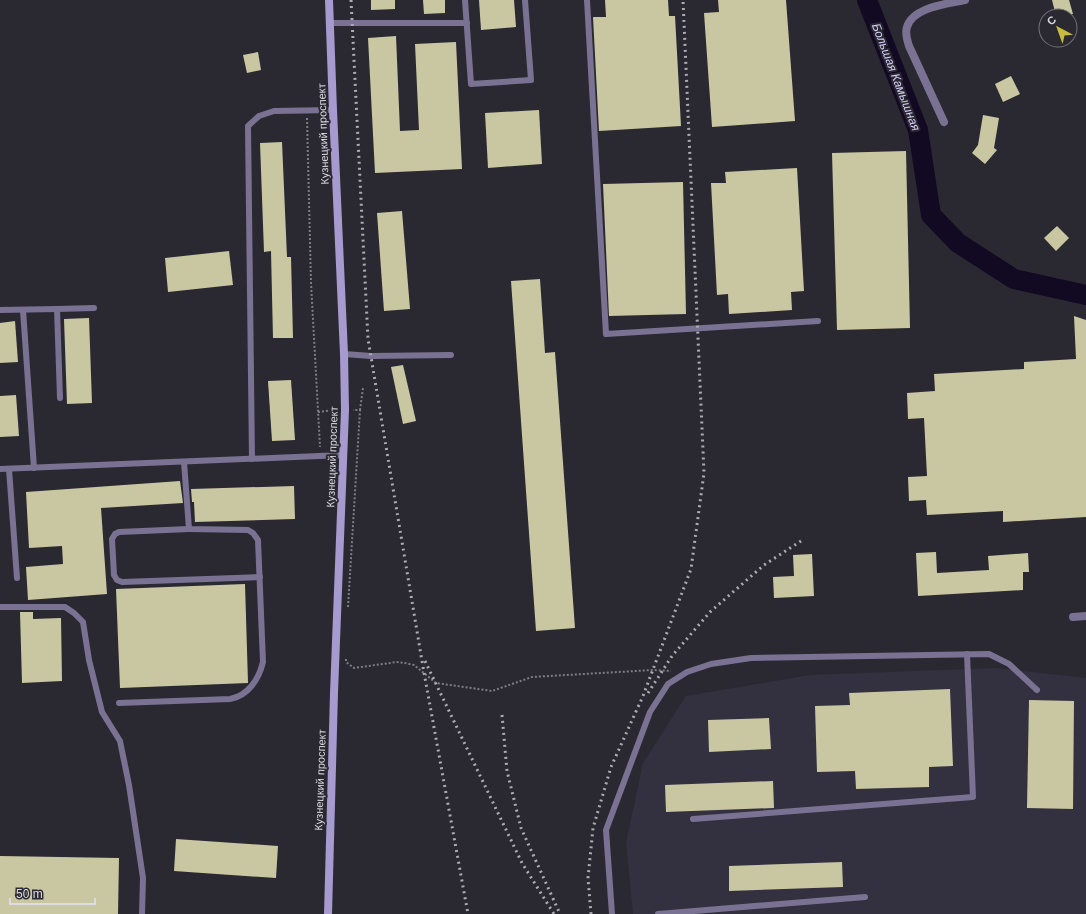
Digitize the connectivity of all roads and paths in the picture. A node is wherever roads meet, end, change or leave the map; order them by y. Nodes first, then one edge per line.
1 (329, 0) edge
2 (465, 0) edge
3 (525, 0) edge
4 (587, 0) edge
5 (965, 0) edge
6 (330, 23) junction
7 (467, 23) junction
8 (307, 110) junction
9 (333, 110) junction
10 (944, 122) dead end
11 (94, 308) dead end
12 (0, 310) edge
13 (23, 310) junction
14 (57, 310) junction
15 (818, 322) dead end
16 (344, 354) junction
17 (451, 355) dead end
18 (363, 388) dead end
19 (60, 398) dead end
20 (345, 410) junction
21 (360, 410) junction
22 (318, 412) junction
23 (343, 455) junction
24 (321, 456) junction
25 (252, 459) junction
26 (184, 462) junction
27 (34, 468) junction
28 (0, 469) edge
29 (9, 469) junction
30 (189, 529) junction
31 (260, 576) junction
32 (17, 578) dead end
33 (0, 607) edge
34 (348, 614) dead end
35 (1086, 616) edge
36 (1073, 617) dead end
37 (345, 653) dead end
38 (966, 654) junction
39 (687, 672) junction
40 (1037, 690) dead end
41 (119, 703) dead end
42 (692, 818) dead end
43 (865, 897) dead end
44 (142, 914) edge
45 (328, 914) edge
46 (612, 914) edge
47 (658, 914) edge

1 - 6 street, Кузнецкий проспект
2 - 7 lane
3 - 7 lane
4 - 15 lane
5 - 10 street
6 - 7 lane
6 - 9 street, Кузнецкий проспект
8 - 9 lane
8 - 22 path
8 - 25 lane
9 - 16 street, Кузнецкий проспект
11 - 14 lane
12 - 13 lane
13 - 14 lane
13 - 27 lane
14 - 19 lane
16 - 17 lane
16 - 20 street, Кузнецкий проспект
18 - 21 path
20 - 21 path
20 - 22 path
20 - 23 street, Кузнецкий проспект
21 - 34 path
22 - 24 path
23 - 24 lane
23 - 45 street, Кузнецкий проспект
24 - 25 lane
25 - 26 lane
26 - 27 lane
26 - 30 lane
27 - 29 lane
28 - 29 lane
29 - 32 lane
30 - 31 lane
30 - 31 lane
31 - 41 lane
33 - 44 lane
35 - 36 street
37 - 39 path
38 - 39 lane
38 - 40 lane
38 - 42 lane
39 - 46 lane
43 - 47 lane

